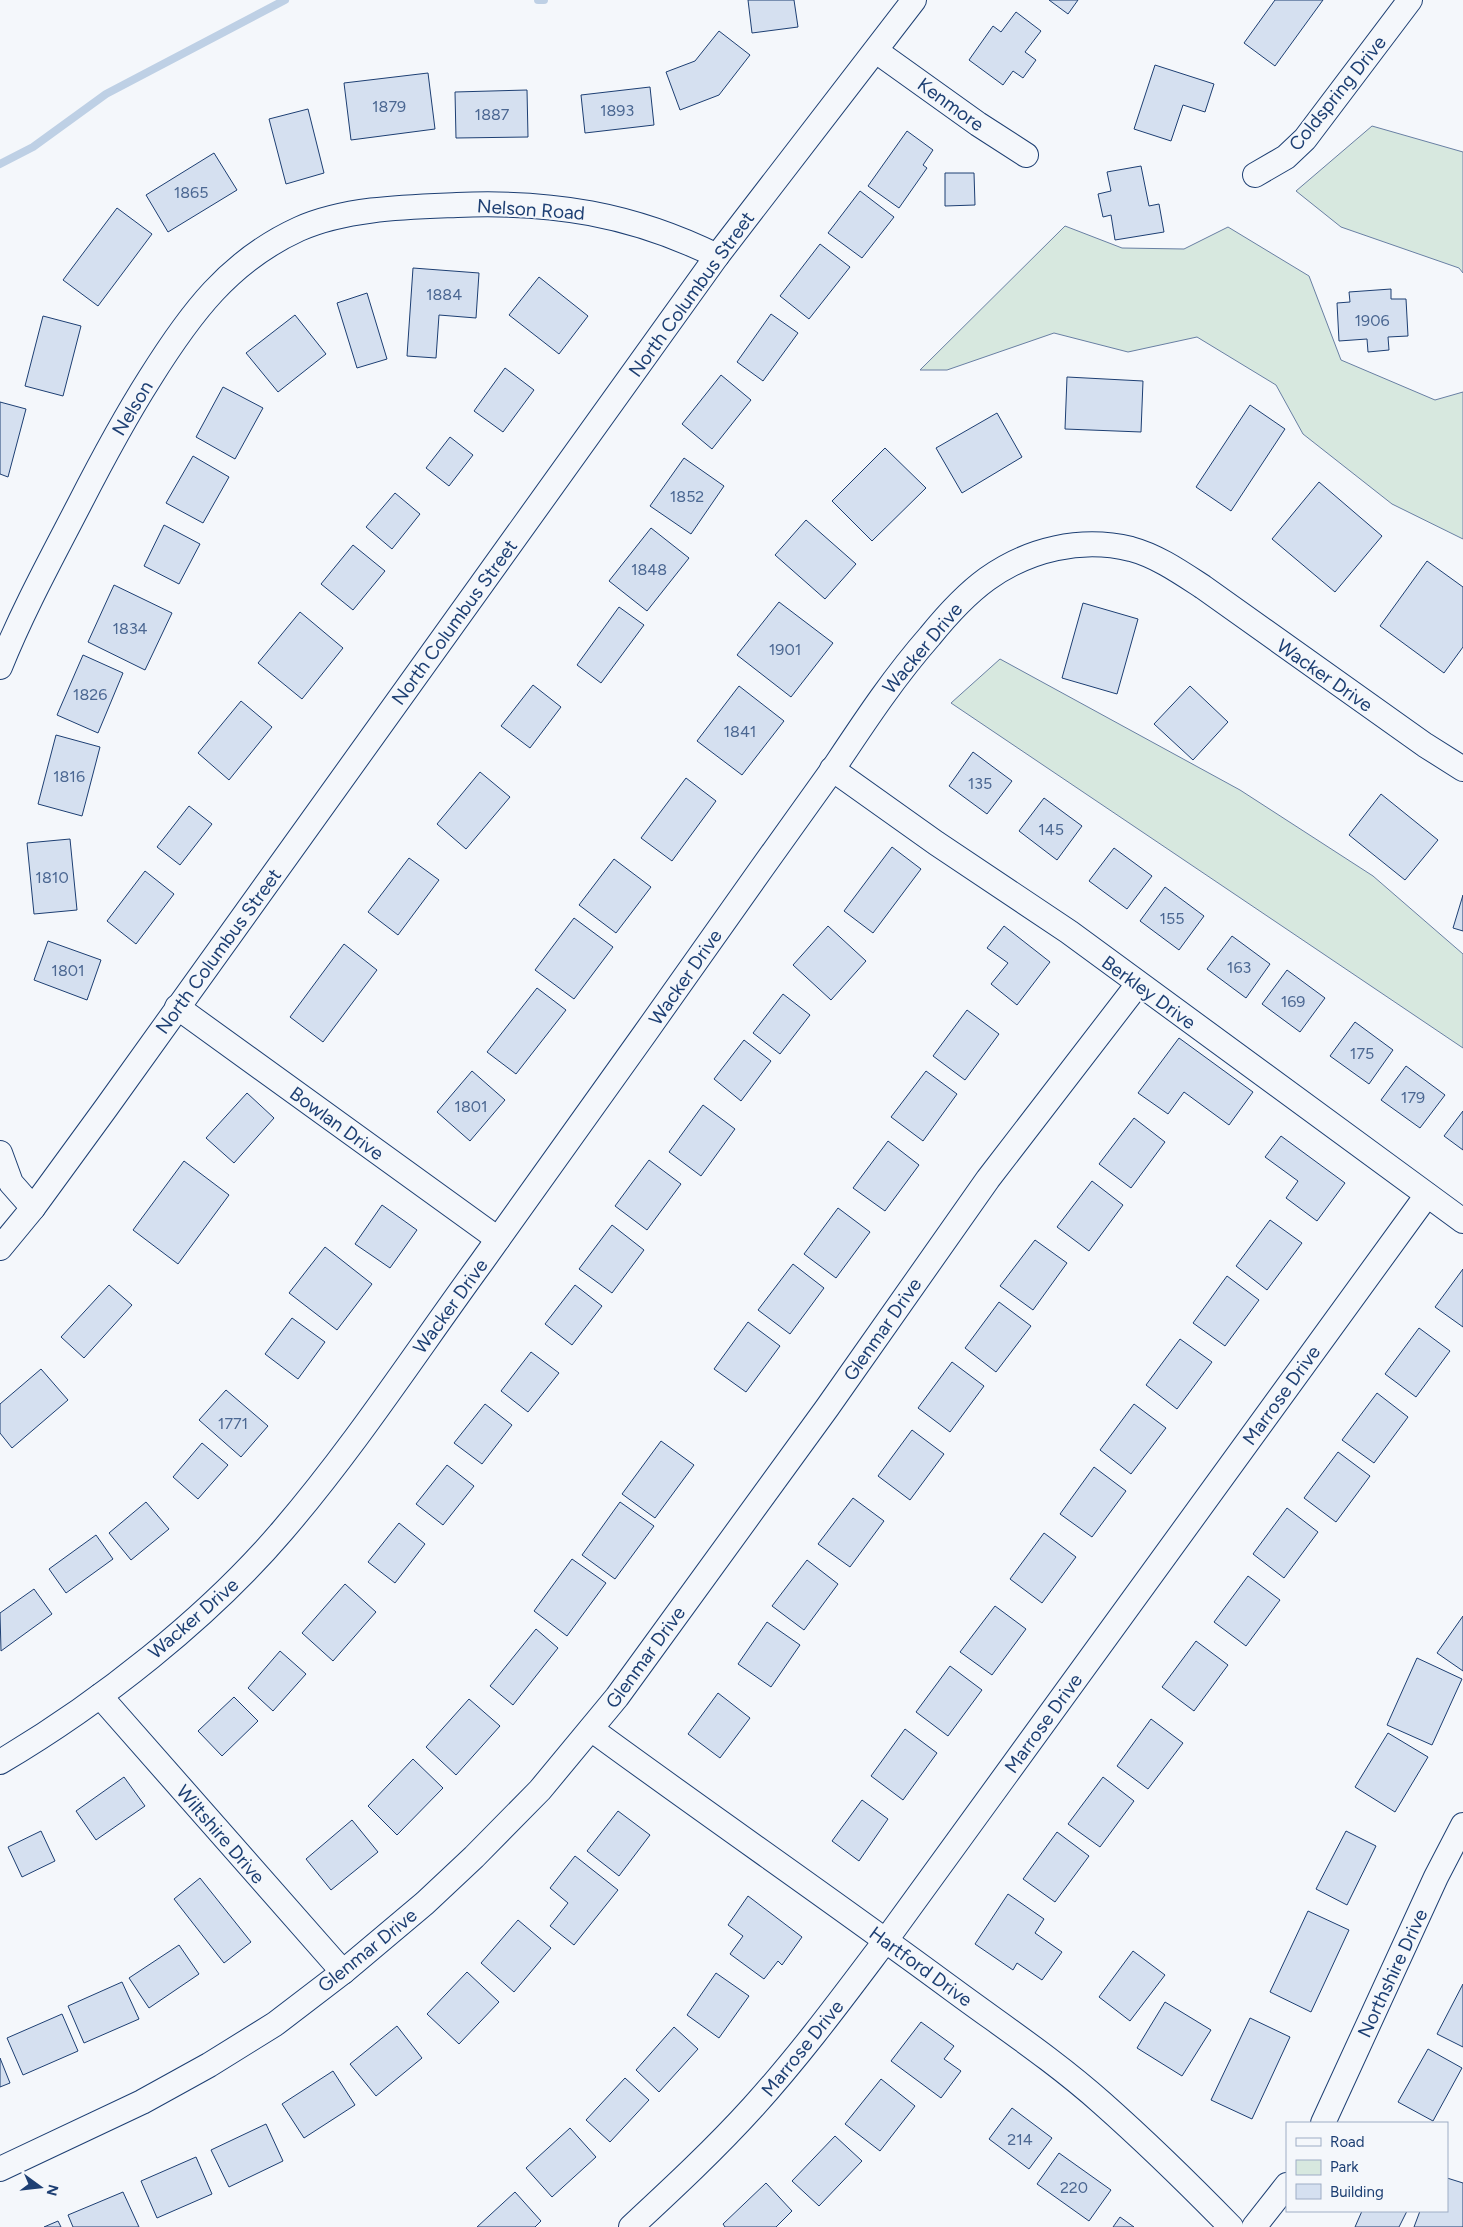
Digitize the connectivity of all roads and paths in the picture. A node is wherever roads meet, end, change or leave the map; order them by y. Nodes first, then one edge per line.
1 (914, 0) edge
2 (1410, 0) edge
3 (876, 51) junction
4 (1026, 155) dead end
5 (1255, 175) dead end
6 (338, 215) joint
7 (717, 256) junction
8 (0, 667) edge
9 (832, 769) junction
10 (1463, 769) edge
11 (1138, 984) junction
12 (177, 1007) junction
13 (0, 1153) edge
14 (1427, 1195) junction
15 (33, 1208) junction
16 (1463, 1220) edge
17 (498, 1239) junction
18 (0, 1248) edge
19 (100, 1696) junction
20 (591, 1729) junction
21 (0, 1762) edge
22 (1463, 1825) edge
23 (886, 1940) junction
24 (343, 1972) junction
25 (1323, 2122) edge
26 (0, 2169) edge
27 (1286, 2186) edge
28 (631, 2227) edge
29 (1231, 2227) edge
30 (1254, 2227) edge

1 - 3 street, North Columbus Street
2 - 5 street, Coldspring Drive
3 - 4 street, Kenmore
3 - 7 street, North Columbus Street
6 - 7 street, Nelson Road
6 - 8 street, Nelson
7 - 12 street, North Columbus Street
9 - 10 street, Wacker Drive
9 - 11 street, Berkley Drive
9 - 17 street, Wacker Drive
11 - 14 street, Berkley Drive
11 - 20 street, Glenmar Drive
12 - 15 street, North Columbus Street
12 - 17 street, Bowlan Drive
13 - 15 street
14 - 16 street, Berkley Drive
14 - 23 street, Marrose Drive
15 - 18 street, North Columbus Street
17 - 19 street, Wacker Drive
19 - 21 street, Wacker Drive
19 - 24 street, Wiltshire Drive
20 - 23 street, Hartford Drive
20 - 24 street, Glenmar Drive
22 - 25 street, Northshire Drive
23 - 28 street, Marrose Drive
23 - 29 street, Hartford Drive
24 - 26 street, Glenmar Drive
27 - 30 street

